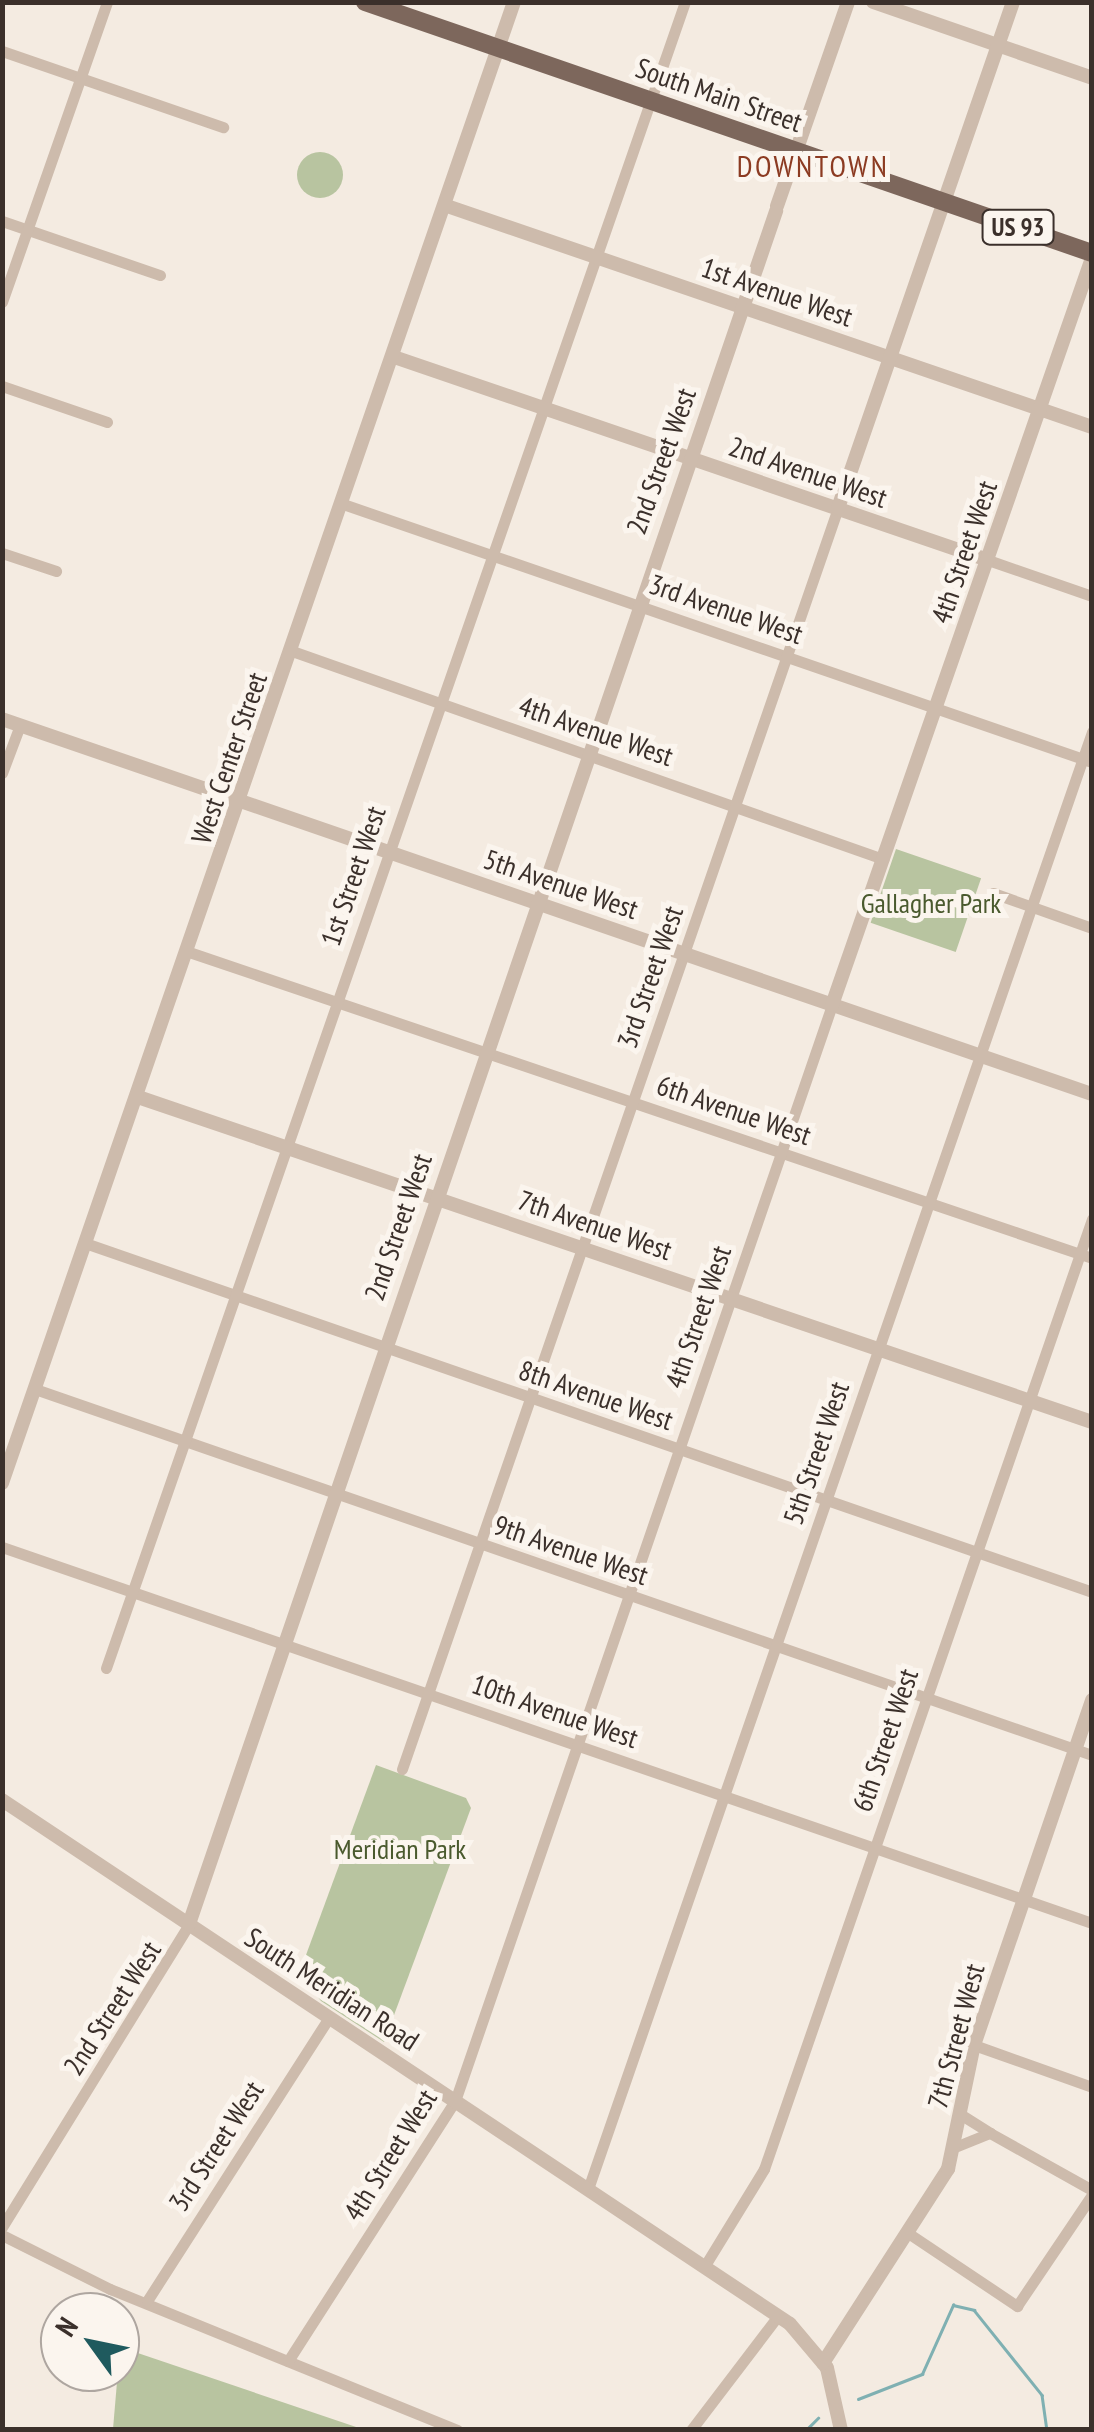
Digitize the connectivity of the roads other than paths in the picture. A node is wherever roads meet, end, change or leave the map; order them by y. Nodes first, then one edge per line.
1 (106, 2) edge
2 (365, 2) edge
3 (514, 2) edge
4 (685, 2) edge
5 (848, 2) edge
6 (873, 2) edge
7 (1013, 2) edge
8 (998, 46) junction
9 (499, 49) junction
10 (2, 51) edge
11 (81, 78) junction
12 (1092, 78) edge
13 (651, 102) junction
14 (223, 128) dead end
15 (797, 150) junction
16 (944, 202) junction
17 (447, 206) junction
18 (2, 220) edge
19 (28, 230) junction
20 (594, 256) junction
21 (1092, 256) edge
22 (160, 275) dead end
23 (2, 302) edge
24 (742, 307) junction
25 (394, 357) junction
26 (890, 357) junction
27 (2, 386) edge
28 (541, 406) junction
29 (1040, 410) junction
30 (107, 422) dead end
31 (1092, 428) edge
32 (690, 457) junction
33 (343, 504) junction
34 (838, 508) junction
35 (2, 552) edge
36 (490, 554) junction
37 (988, 560) junction
38 (56, 571) dead end
39 (1092, 596) edge
40 (638, 605) junction
41 (292, 652) junction
42 (787, 656) junction
43 (440, 703) junction
44 (936, 708) junction
45 (2, 719) edge
46 (20, 725) junction
47 (1092, 732) edge
48 (587, 754) junction
49 (1087, 760) edge
50 (2, 773) edge
51 (240, 801) junction
52 (736, 807) junction
53 (389, 851) junction
54 (883, 859) junction
55 (993, 893) dead end
56 (536, 902) junction
57 (1031, 907) junction
58 (1092, 928) edge
59 (189, 952) junction
60 (685, 953) junction
61 (336, 1001) junction
62 (832, 1006) junction
63 (487, 1051) junction
64 (981, 1056) junction
65 (1092, 1094) edge
66 (138, 1097) junction
67 (634, 1102) junction
68 (285, 1149) junction
69 (780, 1152) junction
70 (434, 1198) junction
71 (928, 1204) junction
72 (1092, 1219) edge
73 (86, 1243) junction
74 (583, 1247) junction
75 (1085, 1256) edge
76 (234, 1296) junction
77 (731, 1298) junction
78 (383, 1348) junction
79 (879, 1349) junction
80 (35, 1389) junction
81 (531, 1399) junction
82 (1029, 1401) junction
83 (1092, 1422) edge
84 (182, 1444) junction
85 (678, 1450) junction
86 (2, 1482) edge
87 (333, 1496) junction
88 (826, 1500) junction
89 (2, 1546) edge
90 (480, 1546) junction
91 (978, 1552) junction
92 (131, 1591) junction
93 (1092, 1592) edge
94 (628, 1596) junction
95 (281, 1644) junction
96 (776, 1647) junction
97 (106, 1668) dead end
98 (429, 1694) junction
99 (926, 1698) junction
100 (1092, 1700) edge
101 (577, 1746) junction
102 (1074, 1749) junction
103 (1092, 1755) edge
104 (402, 1769) dead end
105 (724, 1797) junction
106 (2, 1800) edge
107 (874, 1848) junction
108 (1023, 1901) junction
109 (1092, 1923) edge
110 (189, 1924) junction
111 (328, 2018) junction
112 (974, 2045) junction
113 (1092, 2087) edge
114 (455, 2101) junction
115 (960, 2114) junction
116 (990, 2133) junction
117 (954, 2147) junction
118 (588, 2189) junction
119 (1092, 2193) edge
120 (2, 2227) edge
121 (2, 2235) edge
122 (911, 2235) junction
123 (704, 2267) junction
124 (146, 2302) junction
125 (778, 2316) junction
126 (288, 2361) junction
127 (824, 2362) junction
128 (458, 2430) edge
129 (690, 2430) edge
130 (841, 2430) edge

1 - 11 street
2 - 9 main road, US 93
3 - 9 street, West Center Street
4 - 13 street, 1st Street West
5 - 15 street, 2nd Street West
6 - 8 street
7 - 8 street, 3rd Street West
8 - 12 street
8 - 16 street, 3rd Street West
9 - 13 main road, South Main Street / US 93
9 - 17 street, West Center Street
10 - 11 street
11 - 14 street
11 - 19 street
13 - 15 main road, South Main Street / US 93
13 - 20 street, 1st Street West
15 - 16 main road, South Main Street / US 93
15 - 24 street, 2nd Street West
16 - 21 main road, South Main Street / US 93
16 - 26 street, 3rd Street West
17 - 20 street, 1st Avenue West
17 - 25 street, West Center Street
18 - 19 street
19 - 22 street
19 - 23 street
20 - 24 street, 1st Avenue West
20 - 28 street, 1st Street West
21 - 29 street, 4th Street West
24 - 26 street, 1st Avenue West
24 - 32 street, 2nd Street West
25 - 28 street, 2nd Avenue West
25 - 33 street, West Center Street
26 - 29 street, 1st Avenue West
26 - 34 street, 3rd Street West
27 - 30 street
28 - 32 street, 2nd Avenue West
28 - 36 street, 1st Street West
29 - 31 street, 1st Avenue West
29 - 37 street, 4th Street West
32 - 34 street, 2nd Avenue West
32 - 40 street, 2nd Street West
33 - 36 street, 3rd Avenue West
33 - 41 street, West Center Street
34 - 37 street, 2nd Avenue West
34 - 42 street, 3rd Street West
35 - 38 street
36 - 40 street, 3rd Avenue West
36 - 43 street, 1st Street West
37 - 39 street, 2nd Avenue West
37 - 44 street, 4th Street West
40 - 42 street, 3rd Avenue West
40 - 48 street, 2nd Street West
41 - 43 street, 4th Avenue West
41 - 51 street, West Center Street
42 - 44 street, 3rd Avenue West
42 - 52 street, 3rd Street West
43 - 48 street, 4th Avenue West
43 - 53 street, 1st Street West
44 - 49 street, 3rd Avenue West
44 - 54 street, 4th Street West
45 - 46 street, 5th Avenue West
46 - 50 street
46 - 51 street, 5th Avenue West
47 - 49 street, 5th Street West
48 - 52 street, 4th Avenue West
48 - 56 street, 2nd Street West
49 - 57 street, 5th Street West
51 - 53 street, 5th Avenue West
51 - 59 street, West Center Street
52 - 54 street, 4th Avenue West
52 - 60 street, 3rd Street West
53 - 56 street, 5th Avenue West
53 - 61 street, 1st Street West
54 - 62 street, 4th Street West
55 - 57 street
56 - 60 street, 5th Avenue West
56 - 63 street, 2nd Street West
57 - 58 street
57 - 64 street, 5th Street West
59 - 61 street, 6th Avenue West
59 - 66 street, West Center Street
60 - 62 street, 5th Avenue West
60 - 67 street, 3rd Street West
61 - 63 street, 6th Avenue West
61 - 68 street, 1st Street West
62 - 64 street, 5th Avenue West
62 - 69 street, 4th Street West
63 - 67 street, 6th Avenue West
63 - 70 street, 2nd Street West
64 - 65 street, 5th Avenue West
64 - 71 street, 5th Street West
66 - 68 street, 7th Avenue West
66 - 73 street, West Center Street
67 - 69 street, 6th Avenue West
67 - 74 street, 3rd Street West
68 - 70 street, 7th Avenue West
68 - 76 street, 1st Street West
69 - 71 street, 6th Avenue West
69 - 77 street, 4th Street West
70 - 74 street, 7th Avenue West
70 - 78 street, 2nd Street West
71 - 75 street, 6th Avenue West
71 - 79 street, 5th Street West
72 - 75 street, 6th Street West
73 - 76 street, 8th Avenue West
73 - 80 street, West Center Street
74 - 77 street, 7th Avenue West
74 - 81 street, 3rd Street West
75 - 82 street, 6th Street West
76 - 78 street, 8th Avenue West
76 - 84 street, 1st Street West
77 - 79 street, 7th Avenue West
77 - 85 street, 4th Street West
78 - 81 street, 8th Avenue West
78 - 87 street, 2nd Street West
79 - 82 street, 7th Avenue West
79 - 88 street, 5th Street West
80 - 84 street, 9th Avenue West
80 - 86 street, West Center Street
81 - 85 street, 8th Avenue West
81 - 90 street, 3rd Street West
82 - 83 street, 7th Avenue West
82 - 91 street, 6th Street West
84 - 87 street, 9th Avenue West
84 - 92 street, 1st Street West
85 - 88 street, 8th Avenue West
85 - 94 street, 4th Street West
87 - 90 street, 9th Avenue West
87 - 95 street, 2nd Street West
88 - 91 street, 8th Avenue West
88 - 96 street, 5th Street West
89 - 92 street, 10th Avenue West
90 - 94 street, 9th Avenue West
90 - 98 street, 3rd Street West
91 - 93 street, 8th Avenue West
91 - 99 street, 6th Street West
92 - 95 street, 10th Avenue West
92 - 97 street, 1st Street West
94 - 96 street, 9th Avenue West
94 - 101 street, 4th Street West
95 - 98 street, 10th Avenue West
95 - 110 street, 2nd Street West
96 - 99 street, 9th Avenue West
96 - 105 street, 5th Street West
98 - 101 street, 10th Avenue West
98 - 104 street, 3rd Street West
99 - 102 street, 9th Avenue West
99 - 107 street, 6th Street West
100 - 102 street, 7th Street West
101 - 105 street, 10th Avenue West
101 - 114 street, 4th Street West
102 - 103 street, 9th Avenue West
102 - 108 street, 7th Street West
105 - 107 street, 10th Avenue West
105 - 118 street, 5th Street West
106 - 110 street, South Meridian Road
107 - 108 street, 10th Avenue West
107 - 123 street, 6th Street West
108 - 109 street, 10th Avenue West
108 - 112 street, 7th Street West
110 - 111 street, South Meridian Road
110 - 120 street, 2nd Street West
111 - 114 street, South Meridian Road
111 - 124 street, 3rd Street West
112 - 113 street
112 - 115 street, 7th Street West
114 - 118 street, South Meridian Road
114 - 126 street, 4th Street West
115 - 116 street
115 - 117 street, 7th Street West
116 - 117 street
116 - 119 street
117 - 122 street, 7th Street West
118 - 123 street, South Meridian Road
119 - 122 street
121 - 124 street
122 - 127 street, 7th Street West
123 - 125 street, South Meridian Road
124 - 126 street
125 - 127 street, South Meridian Road
125 - 129 street
126 - 128 street
127 - 130 street

